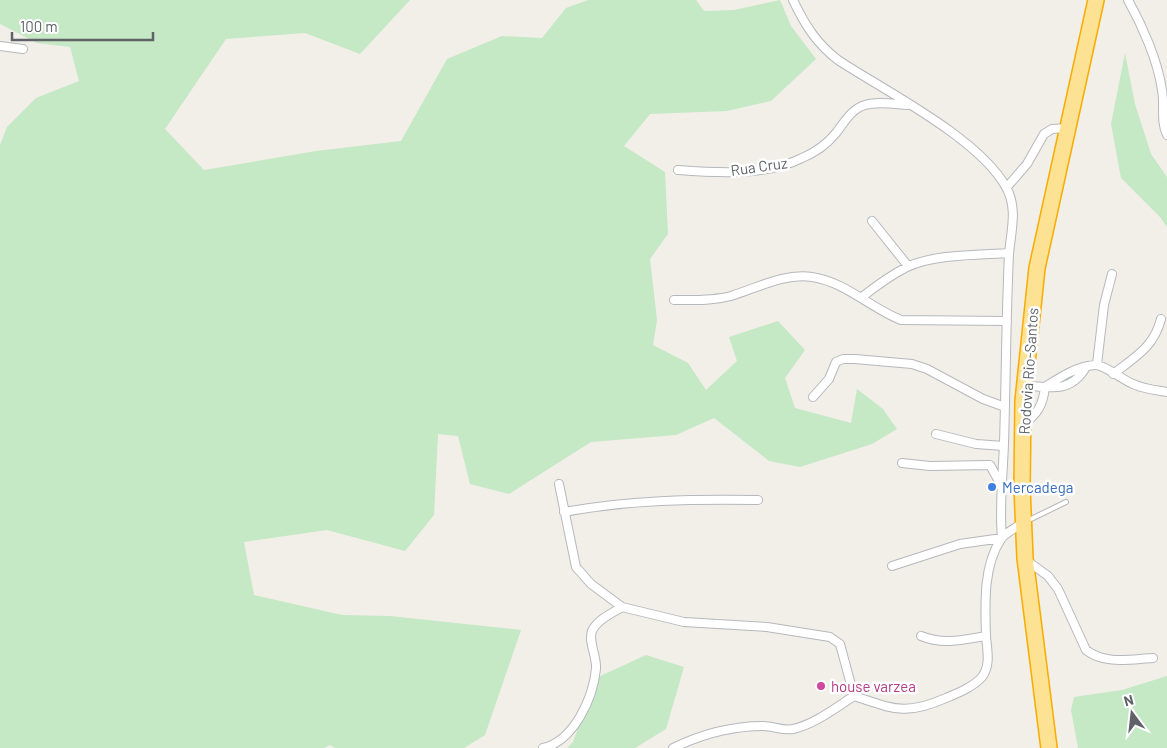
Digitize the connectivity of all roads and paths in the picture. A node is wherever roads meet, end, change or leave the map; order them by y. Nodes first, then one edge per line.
1 (793, 0) edge
2 (1096, 0) edge
3 (1128, 0) edge
4 (0, 46) edge
5 (23, 49) dead end
6 (909, 105) junction
7 (1069, 128) junction
8 (1167, 135) edge
9 (678, 170) dead end
10 (1007, 187) junction
11 (872, 221) dead end
12 (1009, 253) junction
13 (908, 266) junction
14 (1112, 274) dead end
15 (862, 297) junction
16 (674, 300) dead end
17 (1160, 319) dead end
18 (1007, 321) junction
19 (1096, 364) junction
20 (1113, 374) junction
21 (1024, 385) junction
22 (1045, 387) junction
23 (1167, 392) edge
24 (813, 397) dead end
25 (1005, 407) junction
26 (1022, 425) junction
27 (936, 434) dead end
28 (1004, 446) junction
29 (1004, 455) junction
30 (902, 463) dead end
31 (990, 465) junction
32 (560, 484) dead end
33 (1001, 485) junction
34 (758, 500) dead end
35 (1066, 502) dead end
36 (564, 512) junction
37 (1022, 523) junction
38 (1002, 538) junction
39 (1025, 558) junction
40 (892, 566) dead end
41 (622, 607) junction
42 (921, 636) dead end
43 (986, 636) junction
44 (1153, 658) dead end
45 (854, 696) junction
46 (544, 748) edge
47 (673, 748) edge
48 (1049, 748) edge

1 - 6 street
2 - 7 highway, Rodovia Rio-Santos
3 - 8 street
4 - 5 street
6 - 9 street, Rua Cruz
6 - 10 street
7 - 10 street
7 - 21 highway, Rodovia Rio-Santos
10 - 12 street
11 - 13 street
12 - 13 street
12 - 18 street
13 - 15 street
14 - 19 street
15 - 16 street
15 - 18 street
17 - 20 street
18 - 25 street
19 - 20 street
19 - 22 street
20 - 23 street
21 - 22 street
21 - 26 highway, Rodovia Rio-Santos
22 - 26 street
24 - 25 street
25 - 28 street
26 - 37 highway, Rodovia Rio-Santos
27 - 28 street
28 - 29 street
29 - 31 street
29 - 33 street
30 - 31 street
31 - 33 street
32 - 36 street
33 - 38 street
34 - 36 street
35 - 37 lane
36 - 41 street
37 - 38 street
37 - 39 highway, Rodovia Rio-Santos
38 - 40 street
38 - 43 street
39 - 44 street
39 - 48 highway, Rodovia Rio-Santos
41 - 45 street
41 - 46 street
42 - 43 street
43 - 45 street
45 - 47 street

